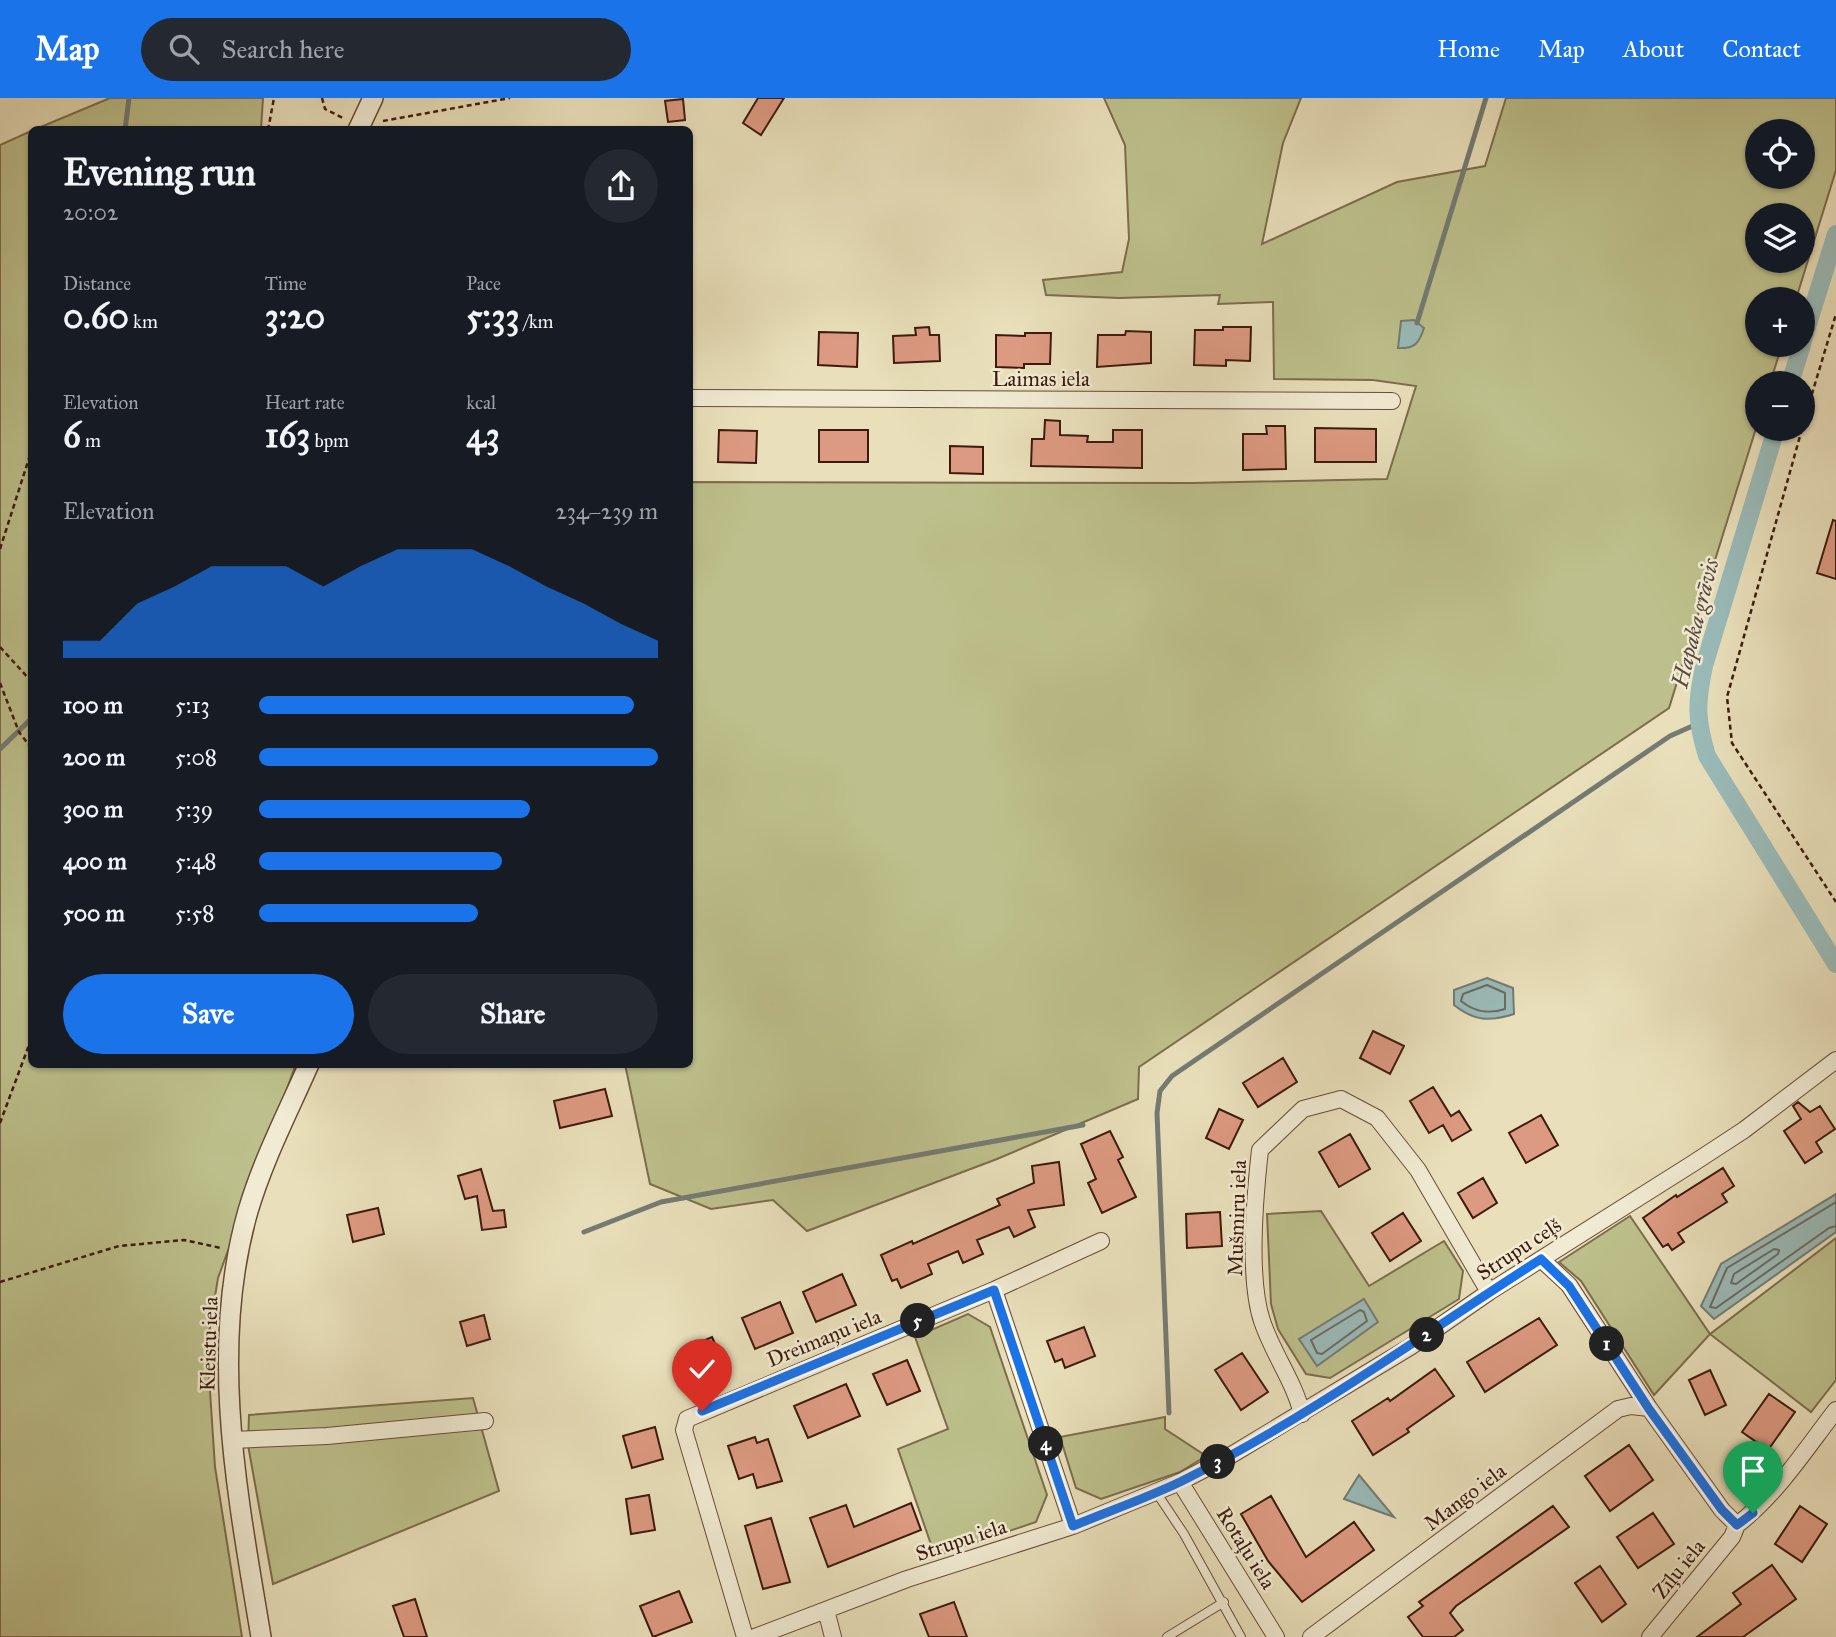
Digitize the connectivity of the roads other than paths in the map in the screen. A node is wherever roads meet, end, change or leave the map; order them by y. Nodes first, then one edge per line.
1 (373, 98) edge
2 (359, 126) edge
3 (693, 398) edge
4 (1392, 401) dead end
5 (1836, 1060) edge
6 (307, 1068) edge
7 (1101, 1241) dead end
8 (1541, 1259) junction
9 (994, 1290) junction
10 (1489, 1292) junction
11 (1649, 1409) junction
12 (1836, 1410) edge
13 (1302, 1414) junction
14 (485, 1421) dead end
15 (232, 1440) junction
16 (1180, 1482) junction
17 (1156, 1492) junction
18 (1737, 1525) junction
19 (1073, 1526) junction
20 (1224, 1602) junction
21 (826, 1610) junction
22 (261, 1637) edge
23 (744, 1637) edge
24 (755, 1637) edge
25 (833, 1637) edge
26 (1167, 1637) edge
27 (1241, 1637) edge
28 (1276, 1637) edge
29 (1311, 1637) edge
30 (1650, 1637) edge

1 - 2 street
3 - 4 street, Laimas iela
5 - 8 street, Strupu ceļš
6 - 15 street, Kleistu iela
7 - 9 street, Dreimaņu iela
8 - 10 street, Strupu ceļš
8 - 11 street
9 - 19 street
9 - 23 street, Dreimaņu iela
10 - 13 street, Strupu ceļš
10 - 13 street, Mušmiru iela
11 - 18 street
11 - 29 street, Mango iela
12 - 18 street, Zīļu iela
13 - 16 street, Strupu ceļš
14 - 15 street
15 - 22 street, Kleistu iela
16 - 17 street, Strupu iela
16 - 28 street, Rotaļu iela
17 - 19 street, Strupu iela
17 - 20 lane
18 - 30 street, Zīļu iela
19 - 21 street, Strupu iela
20 - 26 lane
20 - 27 lane
21 - 24 street, Strupu iela
21 - 25 street

